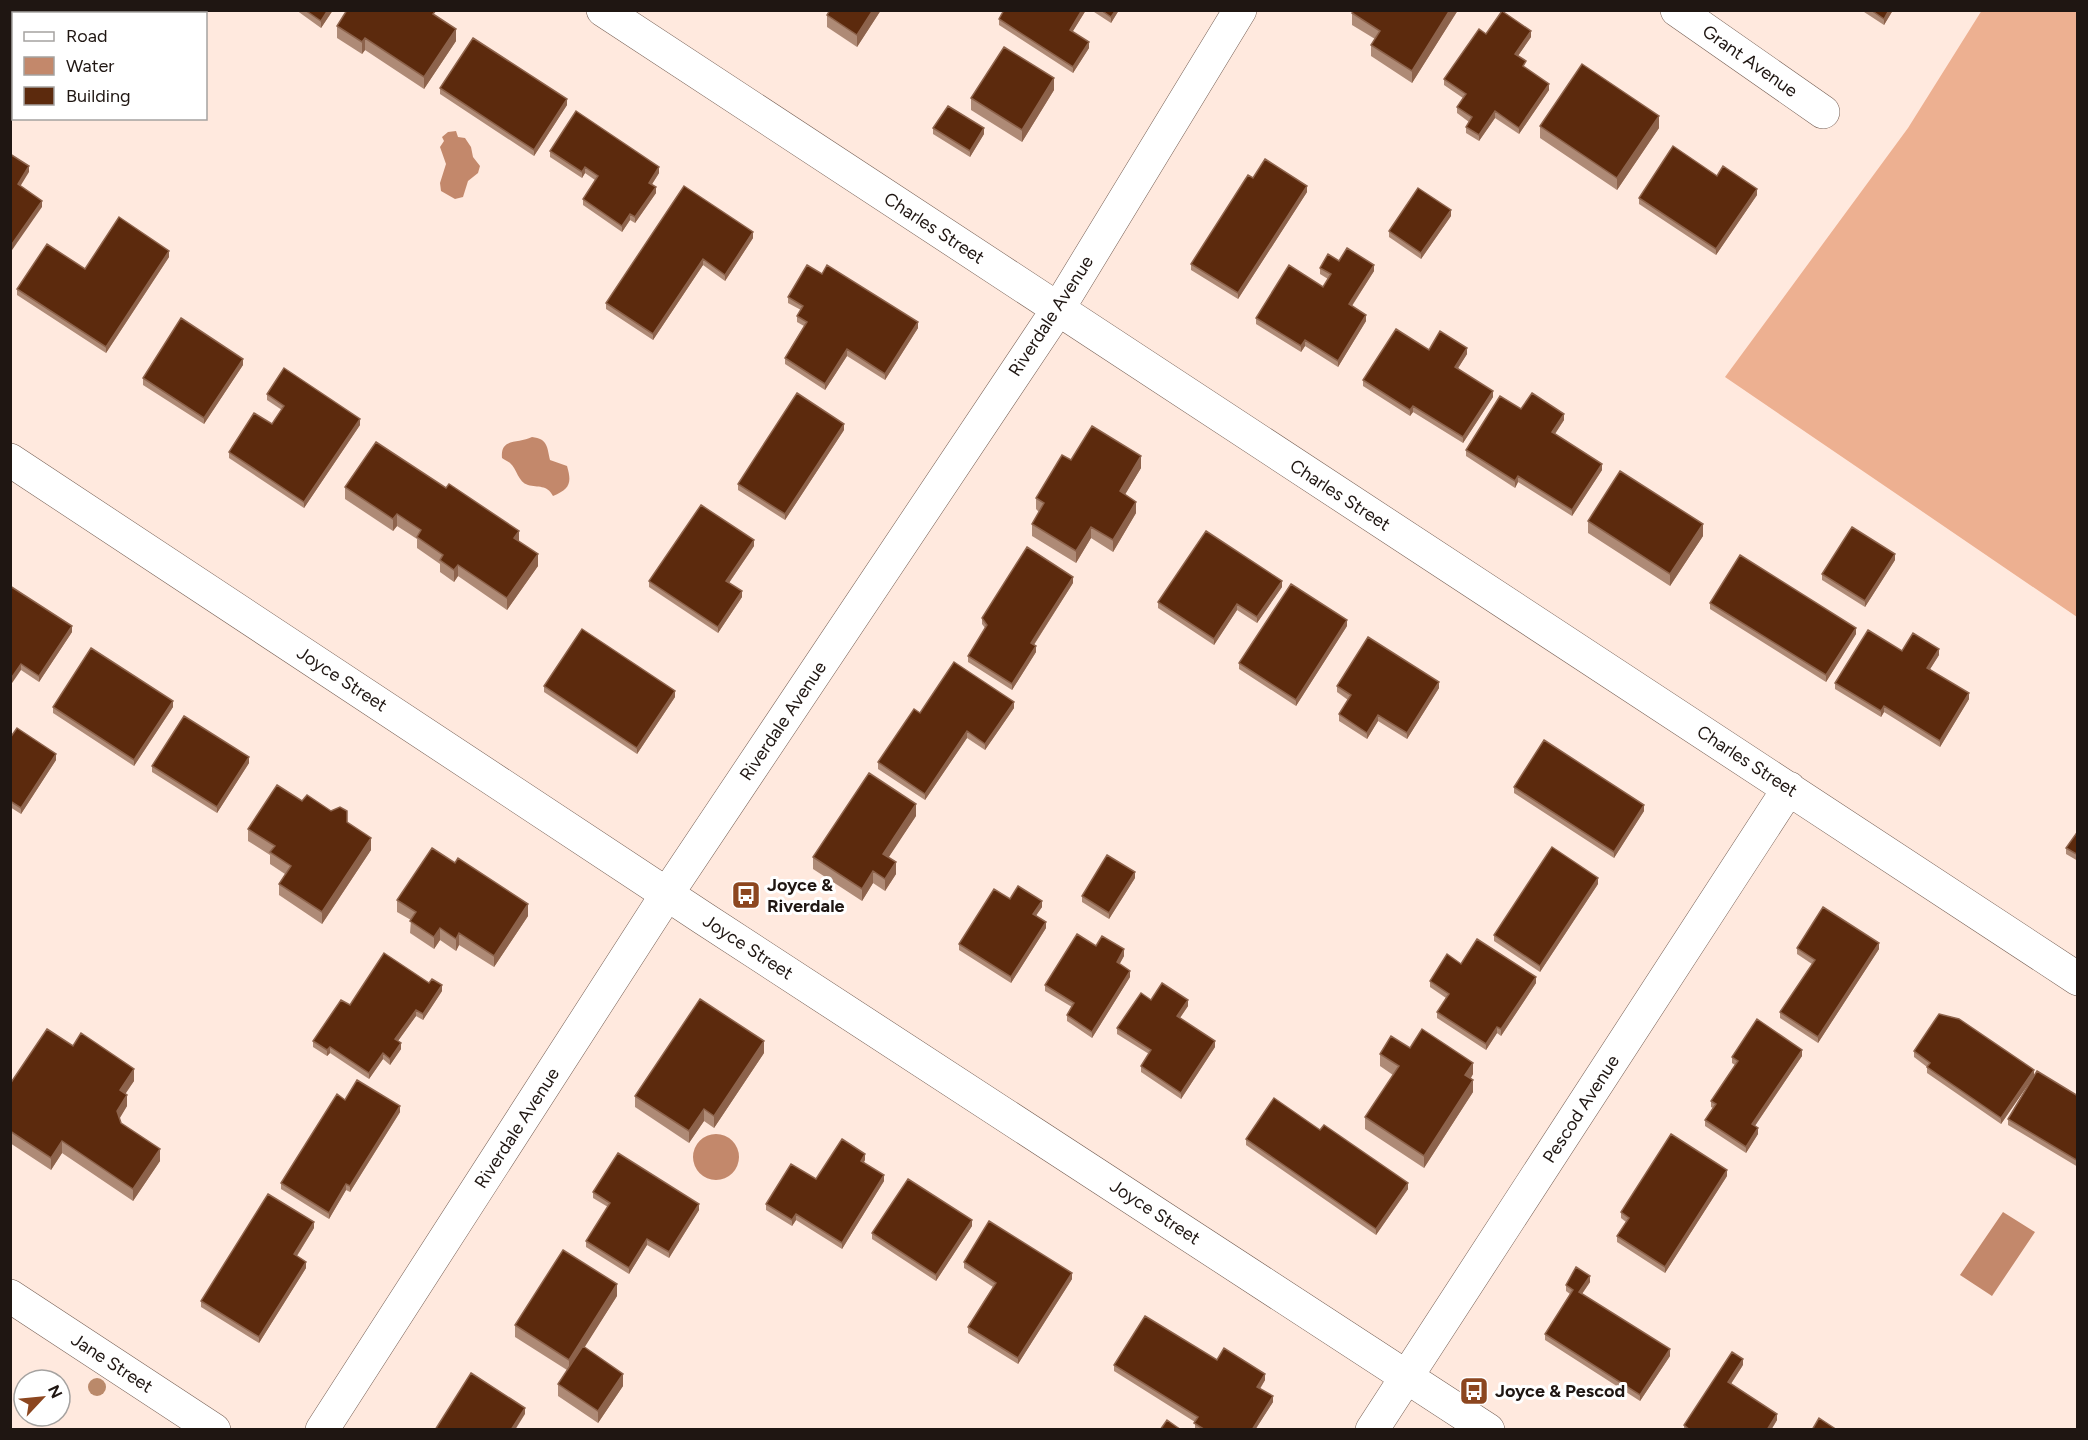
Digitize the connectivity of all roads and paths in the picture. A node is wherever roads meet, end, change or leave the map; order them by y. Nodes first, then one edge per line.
1 (603, 10) edge
2 (1240, 10) edge
3 (1677, 10) edge
4 (1823, 112) dead end
5 (1058, 309) junction
6 (10, 460) edge
7 (1789, 788) junction
8 (667, 894) junction
9 (2078, 979) edge
10 (10, 1296) edge
11 (1407, 1376) junction
12 (214, 1430) edge
13 (322, 1430) edge
14 (1372, 1430) edge
15 (1488, 1430) edge

1 - 5 street, Charles Street
2 - 5 street, Riverdale Avenue
3 - 4 street, Grant Avenue
5 - 7 street, Charles Street
5 - 8 street, Riverdale Avenue
6 - 8 street, Joyce Street
7 - 9 street, Charles Street
7 - 11 street, Pescod Avenue
8 - 11 street, Joyce Street
8 - 13 street, Riverdale Avenue
10 - 12 street, Jane Street
11 - 14 street, Pescod Avenue
11 - 15 street, Joyce Street

